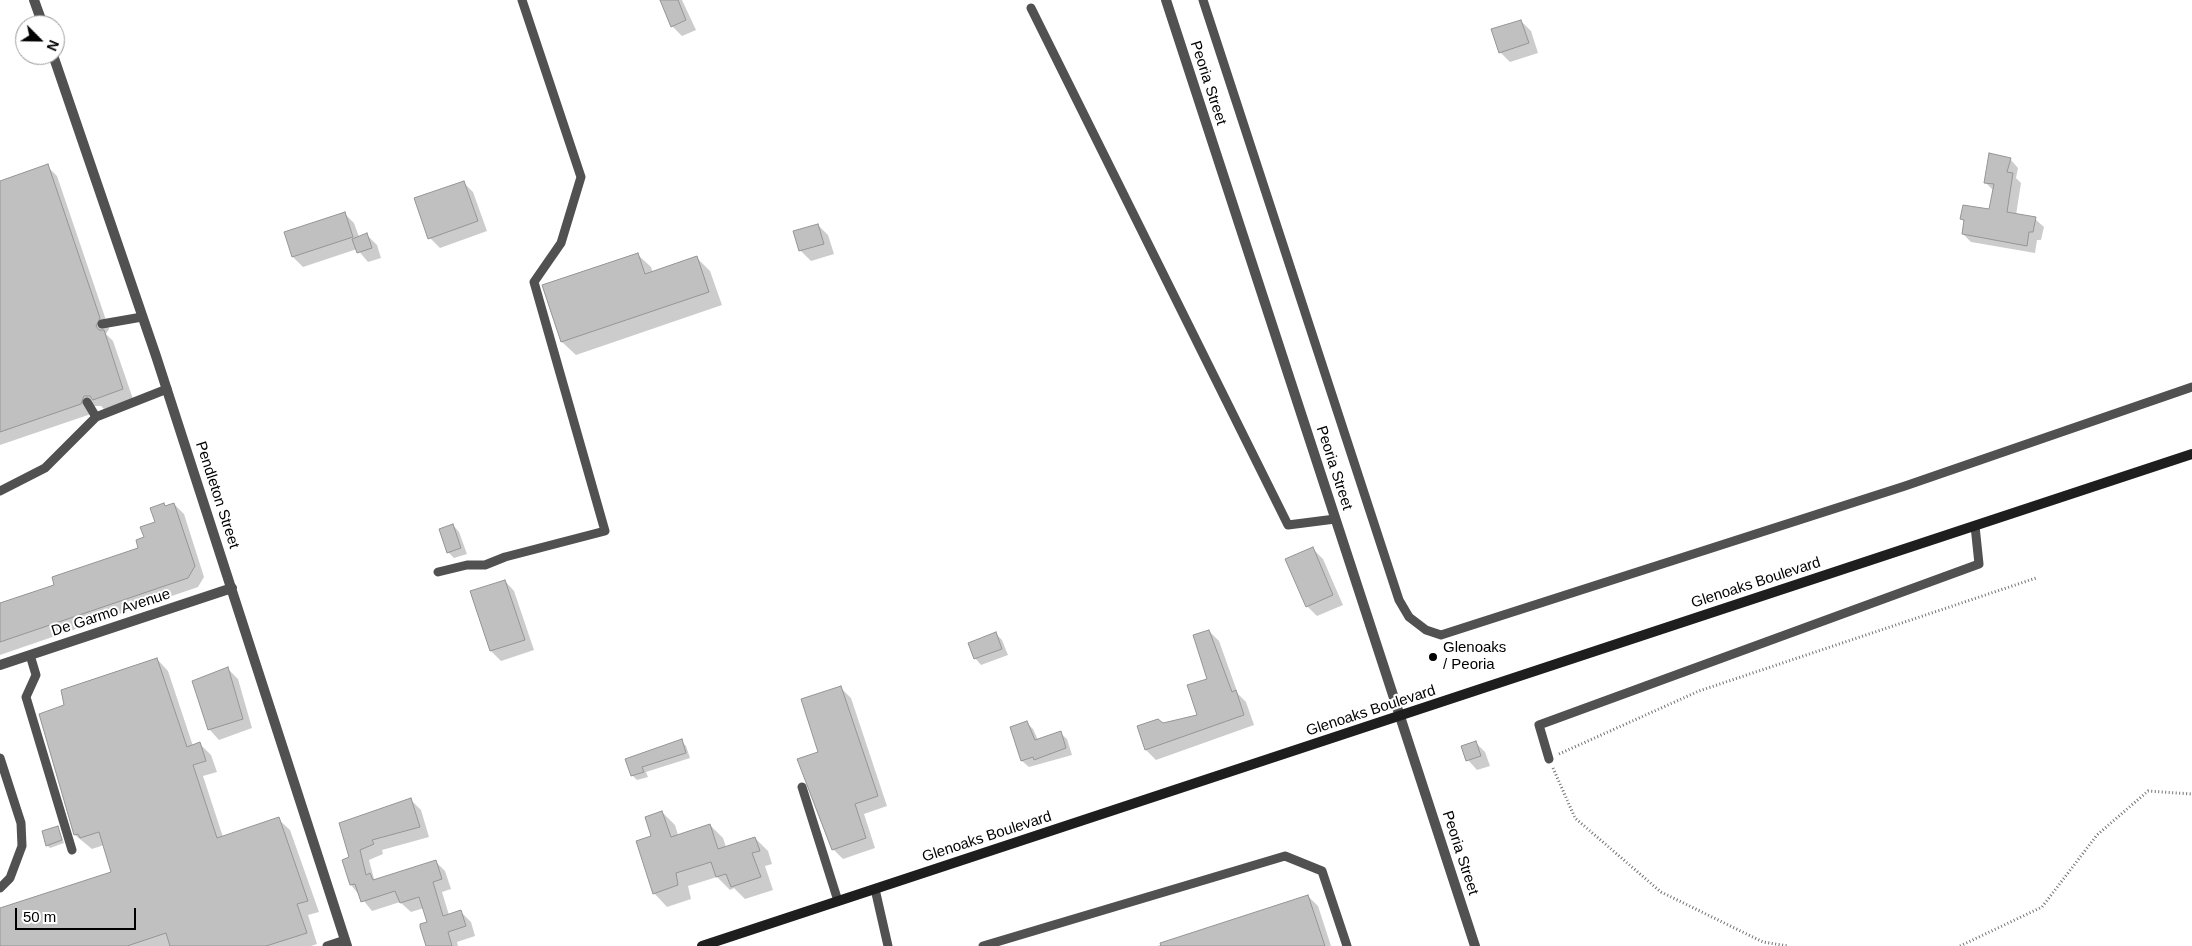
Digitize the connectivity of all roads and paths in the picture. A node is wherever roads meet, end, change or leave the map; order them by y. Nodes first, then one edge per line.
1 (34, 0) edge
2 (522, 0) edge
3 (1166, 0) edge
4 (1203, 0) edge
5 (1031, 8) dead end
6 (39, 15) edge
7 (56, 65) edge
8 (142, 317) junction
9 (102, 324) dead end
10 (2192, 387) edge
11 (166, 389) junction
12 (87, 402) dead end
13 (96, 417) junction
14 (2192, 454) edge
15 (0, 491) edge
16 (1335, 519) junction
17 (1976, 526) junction
18 (438, 572) dead end
19 (2036, 578) dead end
20 (232, 588) junction
21 (30, 655) junction
22 (1, 663) edge
23 (1399, 717) junction
24 (0, 758) edge
25 (1549, 759) junction
26 (802, 788) dead end
27 (2192, 794) edge
28 (72, 850) dead end
29 (0, 888) edge
30 (875, 889) junction
31 (838, 901) junction
32 (346, 943) edge
33 (327, 946) edge
34 (702, 946) edge
35 (888, 946) edge
36 (983, 946) edge
37 (1347, 946) edge
38 (1475, 946) edge
39 (1788, 946) edge
40 (1960, 946) edge

1 - 6 street
2 - 18 lane
3 - 16 street, Peoria Street
4 - 10 lane
5 - 16 lane
7 - 8 street, Pendleton Street
8 - 9 lane
8 - 11 street, Pendleton Street
11 - 13 lane
11 - 20 street, Pendleton Street
12 - 13 lane
13 - 15 lane
14 - 17 main road, Glenoaks Boulevard
16 - 23 street, Peoria Street
17 - 23 main road, Glenoaks Boulevard
17 - 25 lane
19 - 25 path
20 - 21 street, De Garmo Avenue
20 - 32 street, Pendleton Street
21 - 22 street, De Garmo Avenue
21 - 28 lane
23 - 30 main road, Glenoaks Boulevard
23 - 38 street, Peoria Street
24 - 29 lane
25 - 39 path
26 - 31 lane
27 - 40 path
30 - 31 main road, Glenoaks Boulevard
30 - 35 lane
31 - 34 main road, Glenoaks Boulevard
32 - 33 lane
36 - 37 lane

